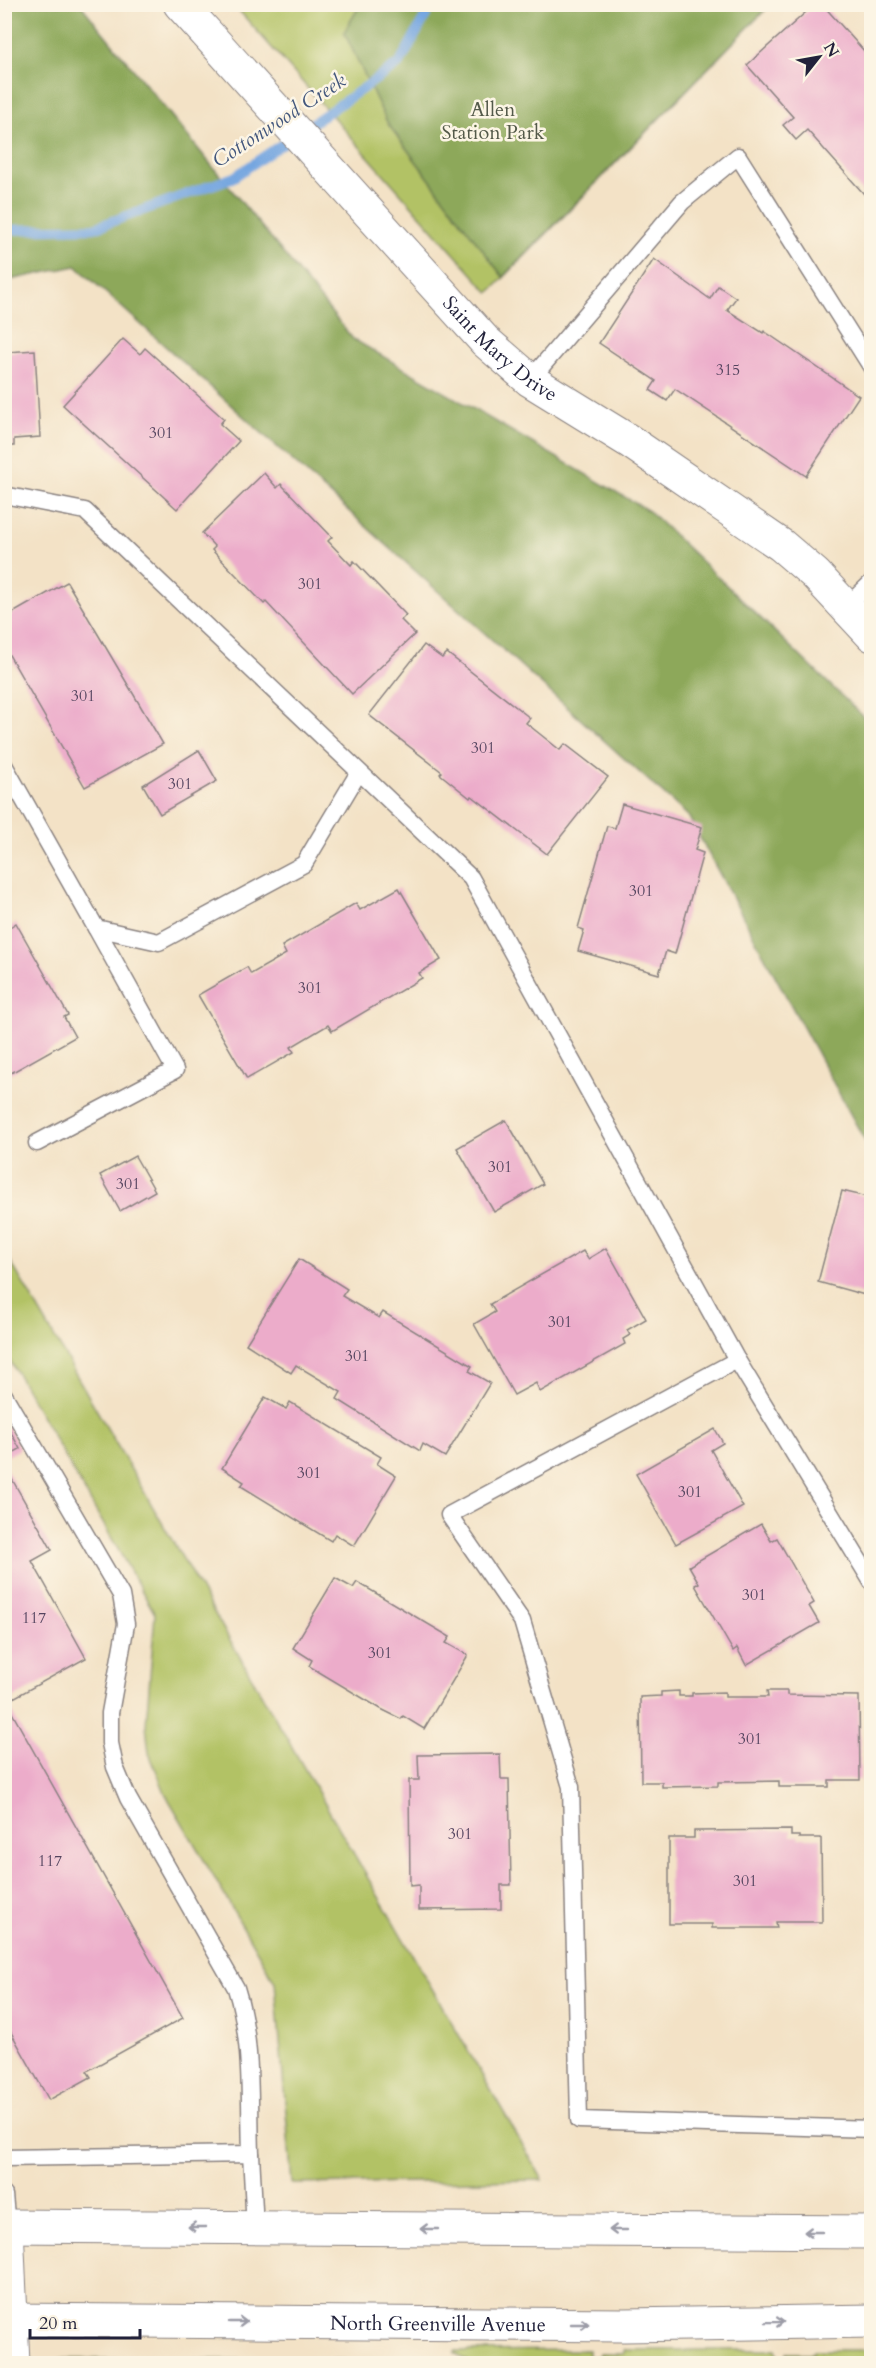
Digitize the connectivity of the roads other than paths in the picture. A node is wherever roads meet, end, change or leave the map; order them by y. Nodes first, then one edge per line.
1 (180, 4) edge
2 (872, 368) edge
3 (530, 380) junction
4 (4, 495) edge
5 (872, 582) edge
6 (847, 606) junction
7 (872, 635) edge
8 (4, 765) edge
9 (359, 772) junction
10 (96, 928) junction
11 (37, 1143) dead end
12 (737, 1360) junction
13 (4, 1395) edge
14 (872, 1582) edge
15 (872, 2129) edge
16 (251, 2154) junction
17 (4, 2158) edge
18 (5, 2216) edge
19 (255, 2228) junction
20 (872, 2232) edge
21 (8, 2320) edge
22 (872, 2321) edge
23 (13, 2364) edge

1 - 3 main road, Saint Mary Drive
2 - 3 lane
3 - 6 main road, Saint Mary Drive
4 - 9 lane
5 - 6 lane
6 - 7 main road, Saint Mary Drive
8 - 10 lane
9 - 10 lane
9 - 12 lane
10 - 11 lane
12 - 14 lane
12 - 15 lane
13 - 16 lane
16 - 17 lane
16 - 19 lane
19 -> 18 main road
18 - 21 main road
20 -> 19 main road
21 -> 22 main road, North Greenville Avenue
21 - 23 main road

